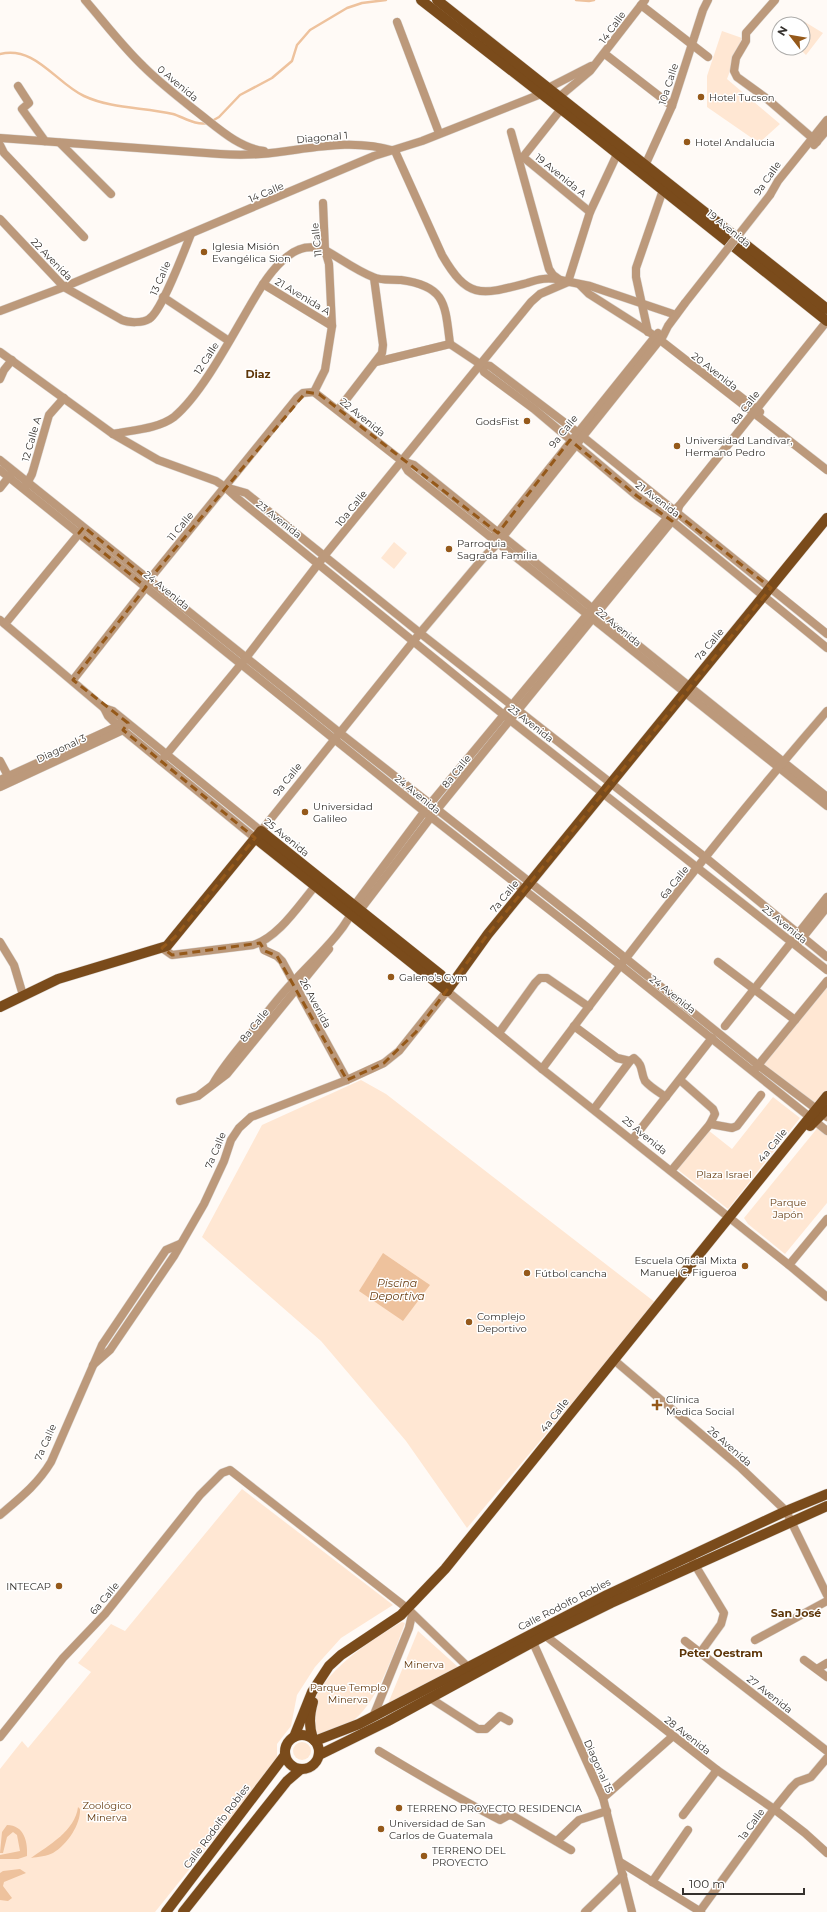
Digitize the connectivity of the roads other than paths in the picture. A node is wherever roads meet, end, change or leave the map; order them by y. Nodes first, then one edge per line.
1 (421, 0) edge
2 (708, 0) edge
3 (775, 0) edge
4 (87, 1) edge
5 (440, 2) edge
6 (643, 2) edge
7 (397, 22) dead end
8 (691, 45) junction
9 (605, 54) junction
10 (708, 57) dead end
11 (595, 64) junction
12 (18, 86) dead end
13 (544, 91) junction
14 (560, 97) junction
15 (672, 106) junction
16 (561, 109) junction
17 (827, 120) edge
18 (827, 130) edge
19 (511, 132) dead end
20 (439, 134) junction
21 (0, 138) edge
22 (814, 140) junction
23 (45, 141) junction
24 (60, 143) junction
25 (0, 145) edge
26 (619, 150) junction
27 (277, 151) junction
28 (395, 151) junction
29 (521, 158) junction
30 (644, 169) junction
31 (663, 190) junction
32 (111, 194) dead end
33 (323, 203) dead end
34 (590, 212) junction
35 (0, 220) edge
36 (191, 234) junction
37 (84, 237) dead end
38 (325, 250) junction
39 (374, 278) junction
40 (564, 281) junction
41 (263, 284) junction
42 (580, 285) junction
43 (64, 287) junction
44 (163, 298) junction
45 (643, 304) junction
46 (827, 309) edge
47 (0, 311) edge
48 (676, 315) junction
49 (827, 321) edge
50 (139, 322) joint
51 (332, 326) junction
52 (648, 332) junction
53 (659, 336) junction
54 (229, 341) junction
55 (450, 344) junction
56 (0, 352) edge
57 (12, 360) junction
58 (376, 362) junction
59 (480, 364) junction
60 (0, 379) edge
61 (312, 392) junction
62 (64, 398) junction
63 (338, 410) junction
64 (754, 411) junction
65 (113, 434) junction
66 (580, 434) junction
67 (573, 443) junction
68 (0, 460) edge
69 (402, 461) junction
70 (827, 464) edge
71 (0, 470) edge
72 (827, 470) edge
73 (11, 474) junction
74 (26, 486) junction
75 (225, 487) junction
76 (0, 488) edge
77 (676, 510) junction
78 (827, 518) edge
79 (670, 519) junction
80 (82, 530) junction
81 (497, 538) junction
82 (325, 556) junction
83 (319, 564) junction
84 (148, 583) junction
85 (768, 592) junction
86 (592, 613) junction
87 (3, 622) edge
88 (420, 634) junction
89 (827, 634) edge
90 (413, 642) junction
91 (827, 648) edge
92 (244, 660) junction
93 (73, 680) junction
94 (687, 689) junction
95 (512, 704) junction
96 (519, 710) junction
97 (827, 711) edge
98 (503, 714) junction
99 (510, 720) junction
100 (123, 725) junction
101 (337, 736) junction
102 (163, 757) junction
103 (0, 761) edge
104 (781, 764) junction
105 (4, 778) edge
106 (610, 783) junction
107 (0, 788) edge
108 (604, 792) junction
109 (827, 798) edge
110 (430, 804) junction
111 (827, 806) edge
112 (437, 810) junction
113 (424, 812) junction
114 (431, 817) junction
115 (258, 834) junction
116 (706, 858) junction
117 (698, 867) junction
118 (316, 885) junction
119 (527, 886) junction
120 (827, 897) edge
121 (827, 907) edge
122 (355, 912) junction
123 (800, 935) junction
124 (0, 942) edge
125 (262, 943) junction
126 (794, 944) junction
127 (162, 948) junction
128 (827, 957) edge
129 (626, 958) junction
130 (718, 962) dead end
131 (620, 965) junction
132 (827, 970) edge
133 (827, 981) edge
134 (295, 985) junction
135 (754, 990) junction
136 (447, 991) junction
137 (23, 995) junction
138 (0, 1007) edge
139 (588, 1007) junction
140 (795, 1020) junction
141 (574, 1026) junction
142 (725, 1026) dead end
143 (499, 1033) junction
144 (712, 1038) junction
145 (630, 1061) junction
146 (755, 1068) junction
147 (542, 1069) junction
148 (347, 1080) junction
149 (680, 1080) junction
150 (761, 1095) dead end
151 (827, 1096) edge
152 (666, 1097) junction
153 (180, 1101) dead end
154 (594, 1109) junction
155 (819, 1115) edge
156 (710, 1124) junction
157 (827, 1131) edge
158 (632, 1140) junction
159 (671, 1171) junction
160 (827, 1219) edge
161 (731, 1220) junction
162 (789, 1265) junction
163 (827, 1297) edge
164 (616, 1362) junction
165 (827, 1494) edge
166 (827, 1506) edge
167 (786, 1511) junction
168 (0, 1515) edge
169 (792, 1521) junction
170 (692, 1561) junction
171 (827, 1595) edge
172 (827, 1601) edge
173 (410, 1612) junction
174 (542, 1633) junction
175 (531, 1639) junction
176 (756, 1640) dead end
177 (685, 1641) dead end
178 (700, 1653) junction
179 (804, 1660) dead end
180 (827, 1663) edge
181 (817, 1669) junction
182 (471, 1671) junction
183 (827, 1677) edge
184 (430, 1698) junction
185 (373, 1717) junction
186 (509, 1721) dead end
187 (673, 1736) junction
188 (0, 1737) edge
189 (294, 1737) junction
190 (314, 1740) junction
191 (379, 1751) dead end
192 (827, 1751) edge
193 (285, 1755) junction
194 (319, 1755) junction
195 (827, 1758) edge
196 (302, 1769) junction
197 (717, 1770) junction
198 (603, 1798) junction
199 (774, 1809) junction
200 (607, 1811) junction
201 (683, 1815) dead end
202 (688, 1830) dead end
203 (557, 1841) junction
204 (571, 1850) dead end
205 (827, 1854) edge
206 (620, 1862) junction
207 (623, 1875) junction
208 (652, 1882) junction
209 (166, 1912) edge
210 (183, 1912) edge
211 (585, 1912) edge
212 (632, 1912) edge
213 (701, 1912) edge

1 - 13 main road, 19 Avenida
2 - 8 street, 10a Calle
3 - 22 street
4 - 27 street, 0 Avenida
5 - 13 main road, 19 Avenida
6 - 8 street
6 - 9 street, 14 Calle
7 - 20 street
8 - 10 street
8 - 15 street, 10a Calle
9 - 11 street, 14 Calle
9 - 15 street
11 - 13 street, 14 Calle
11 - 14 street, 14 Calle
12 - 23 street
13 - 14 main road, 19 Avenida
13 - 16 main road, 19 Avenida
13 - 20 street, 14 Calle
14 - 26 main road, 19 Avenida
15 - 30 street, 10a Calle
16 - 26 main road, 19 Avenida
16 - 29 street
17 - 22 street
18 - 22 street
19 - 29 street
20 - 28 street, 14 Calle
21 - 23 street, Diagonal 1
22 - 48 street, 9a Calle, bridge
23 - 24 street, Diagonal 1
24 - 27 street, Diagonal 1
24 - 32 street
25 - 37 street
26 - 30 main road, 19 Avenida
26 - 34 street
27 - 28 street, Diagonal 1
28 - 36 street, 14 Calle
28 - 40 street
29 - 34 street, 19 Avenida A
29 - 40 street
30 - 31 main road, 19 Avenida
30 - 46 main road, 19 Avenida
31 - 45 street
31 - 49 main road, 19 Avenida
33 - 38 street, 11 Calle
34 - 40 street
35 - 43 street, 22 Avenida
36 - 43 street, 14 Calle
36 - 44 street, 13 Calle
38 - 39 street
38 - 41 street, 12 Calle
38 - 51 street, 11 Calle
39 - 55 street
39 - 58 street
40 - 42 street, 20 Avenida
40 - 59 street, 10a Calle
41 - 51 street, 21 Avenida A
41 - 54 street, 12 Calle
42 - 45 street, 20 Avenida
42 - 52 street, 20 Avenida
43 - 47 street, 14 Calle
43 - 50 street, 22 Avenida
44 - 50 street, 13 Calle
44 - 54 street
45 - 48 street, 20 Avenida
45 - 52 street
48 - 53 street, 9a Calle
49 - 64 street, 8a Calle
51 - 61 street, 11 Calle
52 - 53 street, 20 Avenida
53 - 64 street, 20 Avenida
53 - 66 street, 9a Calle
54 - 65 street, 12 Calle
55 - 58 street
55 - 59 street, 21 Avenida
56 - 57 street, 23 Avenida
57 - 60 street
57 - 62 street, 23 Avenida
58 - 63 street
59 - 66 street, 21 Avenida
59 - 67 street, 21 Avenida
59 - 69 street, 10a Calle
61 - 63 street, 22 Avenida
61 - 75 street, 11 Calle
62 - 65 street, 23 Avenida
62 - 74 street, 12 Calle A
63 - 69 street, 22 Avenida
64 - 70 street, 20 Avenida
64 - 72 street, 20 Avenida
64 - 77 street, 8a Calle
65 - 75 street, 23 Avenida
66 - 67 street, 9a Calle
66 - 77 street, 21 Avenida
67 - 79 street, 21 Avenida
67 - 81 street, 9a Calle
68 - 73 street, 24 Avenida
69 - 81 street, 22 Avenida
69 - 82 street, 10a Calle
71 - 73 street, 24 Avenida
73 - 74 street, 24 Avenida
73 - 76 street
74 - 80 street, 24 Avenida
75 - 82 street, 23 Avenida
75 - 83 street, 23 Avenida
75 - 84 street, 11 Calle
77 - 79 street, 8a Calle
77 - 85 street, 21 Avenida
78 - 85 main road, 7a Calle
79 - 85 street, 21 Avenida
79 - 86 street, 8a Calle
80 - 84 street, 24 Avenida
80 - 87 street
81 - 86 street, 22 Avenida
81 - 88 street, 9a Calle
82 - 83 street, 10a Calle
82 - 88 street, 23 Avenida
83 - 90 street, 23 Avenida
83 - 92 street, 10a Calle
84 - 92 street, 24 Avenida
84 - 93 street, 11 Calle
85 - 89 street, 21 Avenida
85 - 91 street, 21 Avenida
85 - 94 main road, 7a Calle
86 - 94 street, 22 Avenida
86 - 95 street, 8a Calle
86 - 96 street, 8a Calle
87 - 93 street, 25 Avenida
88 - 90 street, 9a Calle
88 - 95 street, 23 Avenida
90 - 98 street, 23 Avenida
90 - 101 street, 9a Calle
92 - 101 street, 24 Avenida
92 - 102 street, 10a Calle
93 - 100 street, 25 Avenida
94 - 104 street, 22 Avenida
94 - 106 main road, 7a Calle
95 - 96 street, 23 Avenida
95 - 98 street, 8a Calle
96 - 99 street, 8a Calle
96 - 106 street, 23 Avenida
97 - 104 street, 6a Calle
98 - 99 street, 23 Avenida
98 - 110 street, 8a Calle
99 - 108 street, 23 Avenida
99 - 112 street, 8a Calle
100 - 102 street, 25 Avenida
100 - 105 street, Diagonal 3
100 - 107 street, Diagonal 3
101 - 110 street, 24 Avenida
101 - 113 street, 24 Avenida
101 - 115 street, 9a Calle
102 - 115 street, 25 Avenida
103 - 105 street
104 - 109 street, 22 Avenida
104 - 111 street, 22 Avenida
104 - 116 street, 6a Calle
106 - 108 main road, 7a Calle
106 - 116 street, 23 Avenida
108 - 117 street, 23 Avenida
108 - 119 main road, 7a Calle
110 - 112 street, 24 Avenida
110 - 113 street, 8a Calle
112 - 114 street, 8a Calle
112 - 119 street, 24 Avenida
113 - 114 street, 24 Avenida
113 - 122 street, 8a Calle
114 - 119 street, 24 Avenida
114 - 122 street, 8a Calle
115 - 118 main road, 25 Avenida
115 - 122 main road, 25 Avenida
115 - 127 main road, 9a Calle
116 - 117 street, 6a Calle
116 - 123 street, 23 Avenida
117 - 126 street, 23 Avenida
117 - 129 street, 6a Calle
118 - 122 main road, 25 Avenida
118 - 125 street
119 - 129 street, 24 Avenida
119 - 131 street, 24 Avenida
119 - 136 main road, 7a Calle
120 - 123 street
121 - 123 street
122 - 134 street, 8a Calle
122 - 136 main road, 25 Avenida
123 - 126 street
123 - 128 street, 23 Avenida
124 - 137 street
125 - 127 street
125 - 134 street, 26 Avenida
126 - 132 street, 23 Avenida
126 - 135 street
127 - 137 main road, 9a Calle
129 - 131 street, 6a Calle
129 - 146 street, 24 Avenida
130 - 135 street
131 - 139 street, 6a Calle
131 - 144 street, 24 Avenida
133 - 140 street
134 - 148 street, 26 Avenida
134 - 153 street, 8a Calle
135 - 140 street
135 - 142 street
136 - 143 street, 25 Avenida
136 - 148 street, 7a Calle
137 - 138 main road, 9a Calle
139 - 141 street, 6a Calle
139 - 143 street
140 - 146 street
141 - 145 street
141 - 147 street, 6a Calle
143 - 147 street, 25 Avenida
144 - 146 street, 24 Avenida
144 - 149 street
145 - 152 street
145 - 154 street
146 - 155 street, 24 Avenida
147 - 154 street, 25 Avenida
148 - 168 street, 7a Calle
149 - 152 street
149 - 156 street
150 - 156 street
151 - 155 main road, 4a Calle
152 - 158 street
154 - 158 street, 25 Avenida
155 - 157 street, 24 Avenida
155 - 161 main road, 4a Calle
156 - 159 street
158 - 159 street, 25 Avenida
159 - 161 street, 25 Avenida
160 - 162 street
161 - 162 street, 25 Avenida
161 - 164 main road, 4a Calle
162 - 163 street, 25 Avenida
164 - 167 street, 26 Avenida
164 - 173 main road, 4a Calle
165 - 167 main road, Calle Rodolfo Robles
166 - 169 main road, Calle Rodolfo Robles
167 - 169 street, 26 Avenida
167 - 170 main road, Calle Rodolfo Robles
169 - 170 main road, Calle Rodolfo Robles
169 - 171 street, 26 Avenida
170 - 174 main road, Calle Rodolfo Robles
170 - 178 street
172 - 176 street
173 - 182 street
173 - 185 street
173 - 188 street, 6a Calle
173 - 189 main road, 4a Calle
173 - 190 main road, 4a Calle
174 - 175 main road, Calle Rodolfo Robles
174 - 187 street, 28 Avenida
175 - 182 main road, Calle Rodolfo Robles
175 - 198 street, Diagonal 15
177 - 178 street, 27 Avenida
178 - 192 street, 27 Avenida
179 - 181 street
180 - 181 street
181 - 183 street
182 - 184 main road, Calle Rodolfo Robles
182 - 185 main road, Calle Rodolfo Robles
184 - 186 street
184 - 194 main road, Calle Rodolfo Robles
185 - 190 main road, Calle Rodolfo Robles
187 - 197 street, 28 Avenida
187 - 198 street
189 - 190 main road
189 - 193 main road
190 - 194 main road
191 - 203 street
193 - 196 main road
193 - 209 main road, Calle Rodolfo Robles
194 - 196 main road
195 - 199 street, 1a Calle
196 - 210 main road
197 - 199 street, 28 Avenida
197 - 201 street
198 - 200 street, Diagonal 15
199 - 205 street, 28 Avenida
199 - 213 street, 1a Calle
200 - 203 street
200 - 206 street, Diagonal 15
202 - 208 street
203 - 204 street
206 - 207 street, Diagonal 15
206 - 208 street
207 - 211 street
207 - 212 street, Diagonal 15
208 - 213 street

